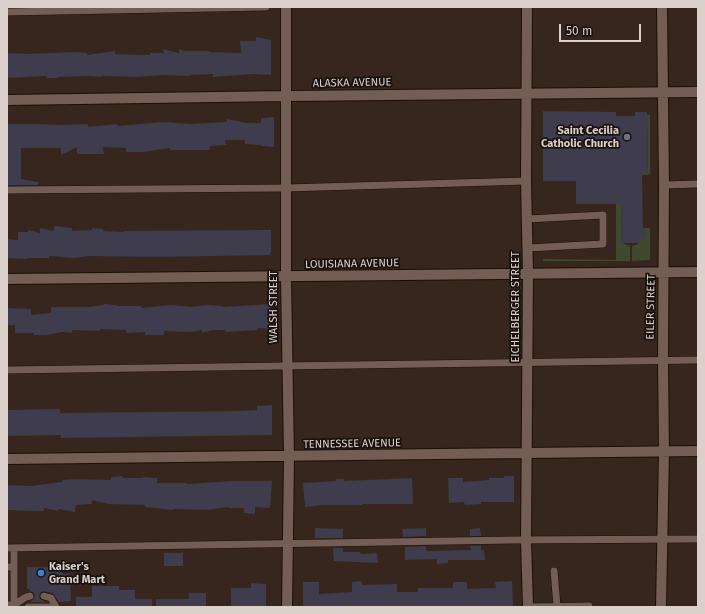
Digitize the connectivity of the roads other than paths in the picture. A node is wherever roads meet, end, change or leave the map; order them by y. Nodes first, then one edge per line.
1 (266, 7) edge
2 (286, 7) edge
3 (527, 7) edge
4 (662, 7) edge
5 (7, 12) edge
6 (662, 92) junction
7 (698, 92) edge
8 (526, 94) junction
9 (286, 96) junction
10 (7, 100) edge
11 (526, 181) junction
12 (698, 184) edge
13 (664, 185) junction
14 (286, 188) junction
15 (7, 190) edge
16 (527, 219) junction
17 (528, 248) junction
18 (663, 272) junction
19 (698, 272) edge
20 (528, 274) junction
21 (286, 277) junction
22 (7, 279) edge
23 (698, 360) edge
24 (663, 361) junction
25 (528, 362) junction
26 (287, 366) junction
27 (7, 370) edge
28 (698, 451) edge
29 (664, 452) junction
30 (526, 453) junction
31 (288, 457) junction
32 (7, 459) edge
33 (662, 539) junction
34 (698, 539) edge
35 (526, 540) junction
36 (288, 544) junction
37 (11, 548) edge
38 (10, 567) edge
39 (554, 571) dead end
40 (30, 596) dead end
41 (44, 596) dead end
42 (12, 606) edge
43 (557, 606) edge
44 (28, 607) edge
45 (56, 607) edge
46 (287, 607) edge
47 (528, 607) edge
48 (589, 607) edge
49 (661, 607) edge

1 - 5 lane
2 - 9 street, WALSH STREET
3 - 8 street, EICHELBERGER STREET
4 - 6 street, EILER STREET
6 - 7 street, ALASKA AVENUE
6 - 8 street, ALASKA AVENUE
6 - 13 street, EILER STREET
8 - 9 street, ALASKA AVENUE
8 - 11 street, EICHELBERGER STREET
9 - 10 street, ALASKA AVENUE
9 - 14 street, WALSH STREET
11 - 14 lane
11 - 16 street, EICHELBERGER STREET
12 - 13 lane
13 - 18 street, EILER STREET
14 - 15 lane
14 - 21 street, WALSH STREET
16 - 17 street, EICHELBERGER STREET
16 - 17 lane
17 - 20 street, EICHELBERGER STREET
18 - 19 street, LOUISIANA AVENUE
18 - 20 street, LOUISIANA AVENUE
18 - 24 street, EILER STREET
20 - 21 street, LOUISIANA AVENUE
20 - 25 street, EICHELBERGER STREET
21 - 22 street, LOUISIANA AVENUE
21 - 26 street, WALSH STREET
23 - 24 lane
24 - 25 lane
24 - 29 street, EILER STREET
25 - 26 lane
25 - 30 street, EICHELBERGER STREET
26 - 27 lane
26 - 31 street, WALSH STREET
28 - 29 street, TENNESSEE AVENUE
29 - 30 street, TENNESSEE AVENUE
29 - 33 street, EILER STREET
30 - 31 street, TENNESSEE AVENUE
30 - 35 street, EICHELBERGER STREET
31 - 32 street, TENNESSEE AVENUE
31 - 36 street, WALSH STREET
33 - 34 lane
33 - 35 lane
33 - 49 street, EILER STREET
35 - 36 lane
35 - 47 street, EICHELBERGER STREET
36 - 37 lane
36 - 46 street, WALSH STREET
37 - 38 lane
38 - 42 lane
39 - 43 lane
40 - 42 lane
41 - 45 lane
43 - 47 lane
43 - 48 lane
44 - 45 lane

